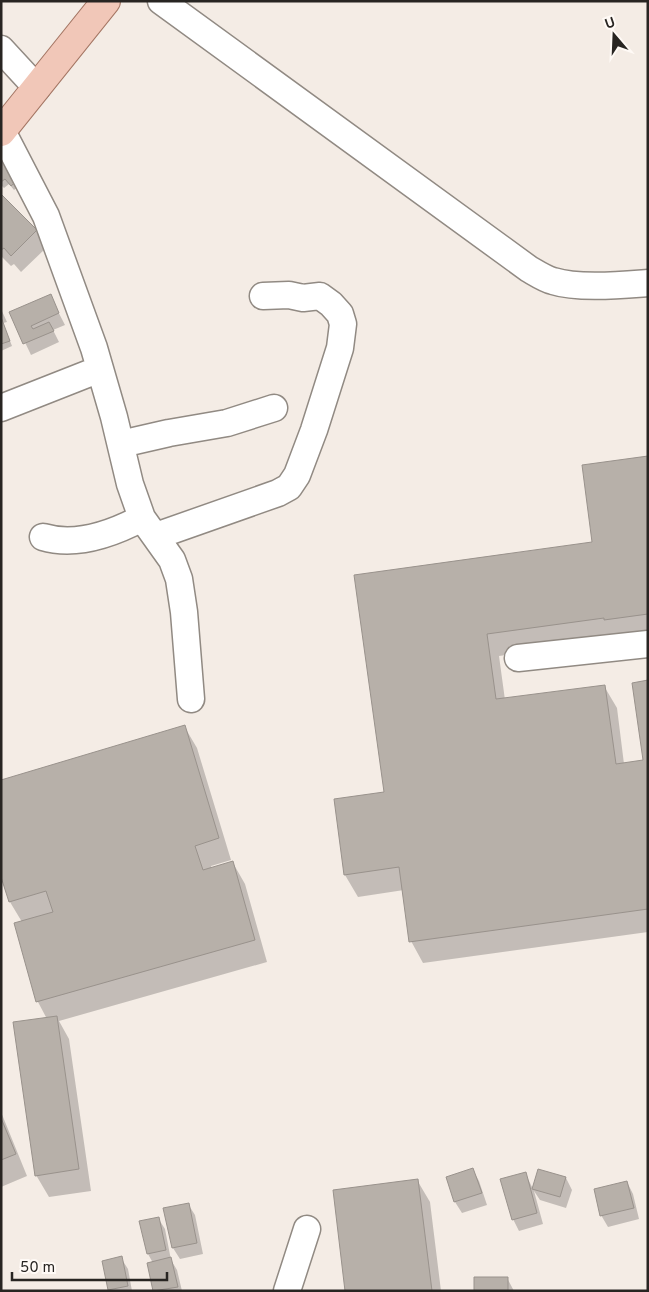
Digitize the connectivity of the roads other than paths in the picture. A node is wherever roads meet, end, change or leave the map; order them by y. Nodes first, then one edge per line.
1 (106, 1) edge
2 (161, 1) edge
3 (1, 49) edge
4 (37, 88) junction
5 (2, 131) edge
6 (648, 283) edge
7 (263, 296) dead end
8 (100, 369) junction
9 (1, 408) edge
10 (274, 408) dead end
11 (120, 444) junction
12 (149, 527) junction
13 (43, 537) dead end
14 (648, 644) edge
15 (518, 658) dead end
16 (191, 699) dead end
17 (307, 1229) dead end
18 (287, 1291) edge

1 - 4 main road
2 - 6 street
3 - 4 street
4 - 5 main road
5 - 8 street
7 - 12 street
8 - 9 street
8 - 11 street
10 - 11 street
11 - 12 street
12 - 13 street
12 - 16 street
14 - 15 street
17 - 18 street

